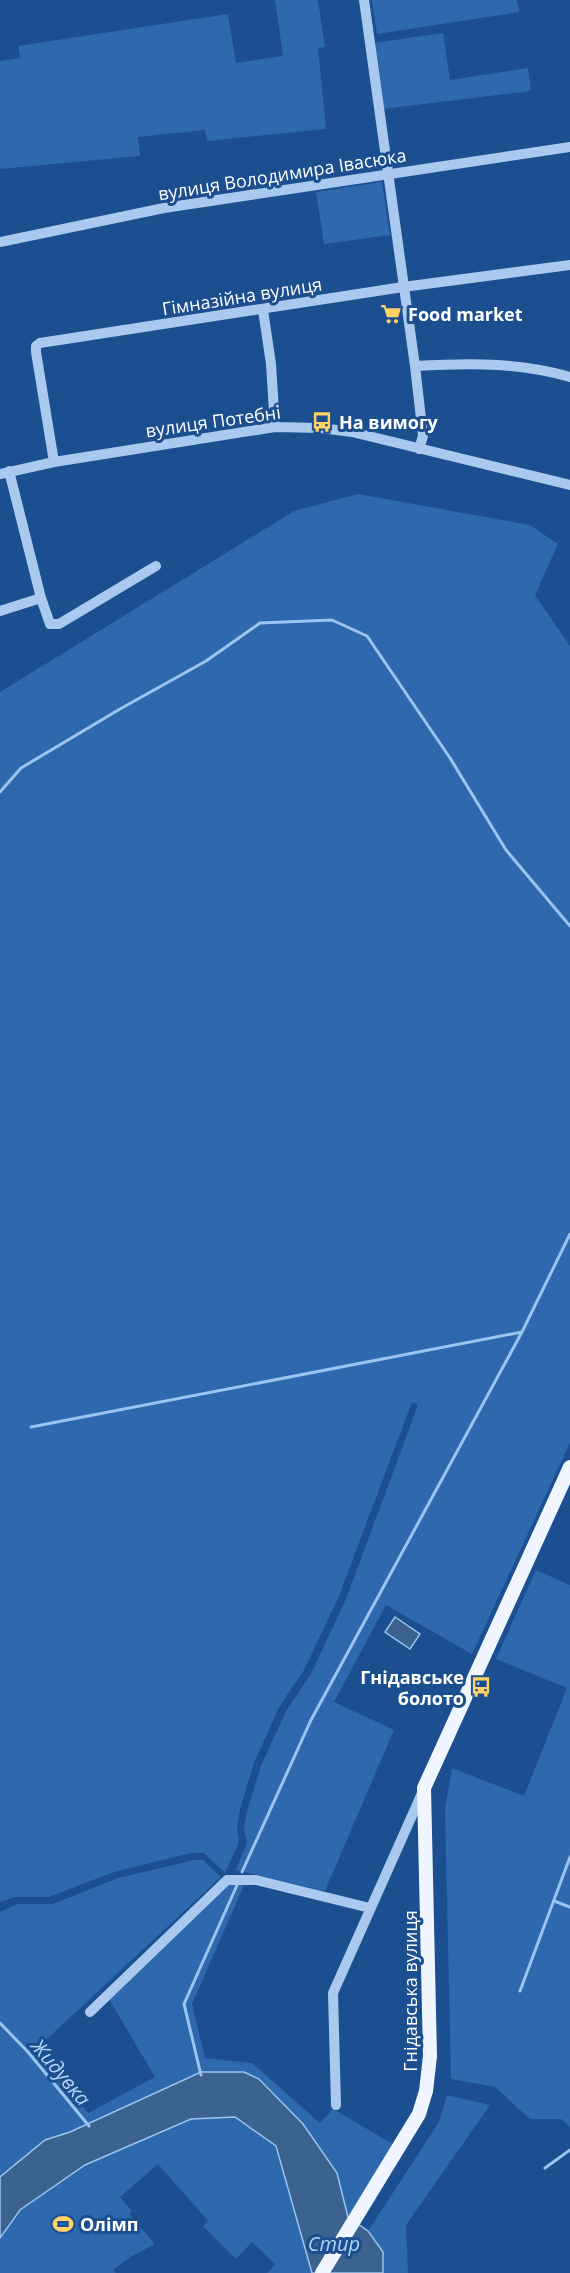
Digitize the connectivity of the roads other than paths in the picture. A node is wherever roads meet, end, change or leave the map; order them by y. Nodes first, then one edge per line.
1 (364, 0) edge
2 (570, 147) edge
3 (389, 174) junction
4 (0, 242) edge
5 (570, 265) edge
6 (404, 287) junction
7 (263, 310) junction
8 (414, 366) junction
9 (570, 377) edge
10 (275, 427) junction
11 (419, 449) junction
12 (54, 462) junction
13 (5, 472) edge
14 (570, 485) edge
15 (156, 566) dead end
16 (41, 598) junction
17 (0, 611) edge
18 (570, 1467) edge
19 (424, 1788) junction
20 (370, 1908) junction
21 (90, 2012) dead end
22 (336, 2105) dead end
23 (322, 2273) edge

1 - 3 street
2 - 3 street, вулиця Володимира Івасюка
3 - 4 street, вулиця Володимира Івасюка
3 - 6 street
5 - 6 street, Гімназійна вулиця
6 - 7 street, Гімназійна вулиця
6 - 8 street
7 - 10 street
7 - 12 street, Гімназійна вулиця
8 - 9 street
8 - 11 street
10 - 11 street, вулиця Потебні
10 - 12 street, вулиця Потебні
11 - 14 street, вулиця Потебні
12 - 13 street, вулиця Потебні
13 - 16 street
15 - 16 street
16 - 17 street
18 - 19 main road, Гнідавська вулиця
19 - 20 street, Гнідавська вулиця
19 - 23 main road, Гнідавська вулиця
20 - 21 street
20 - 22 street, Гнідавська вулиця

